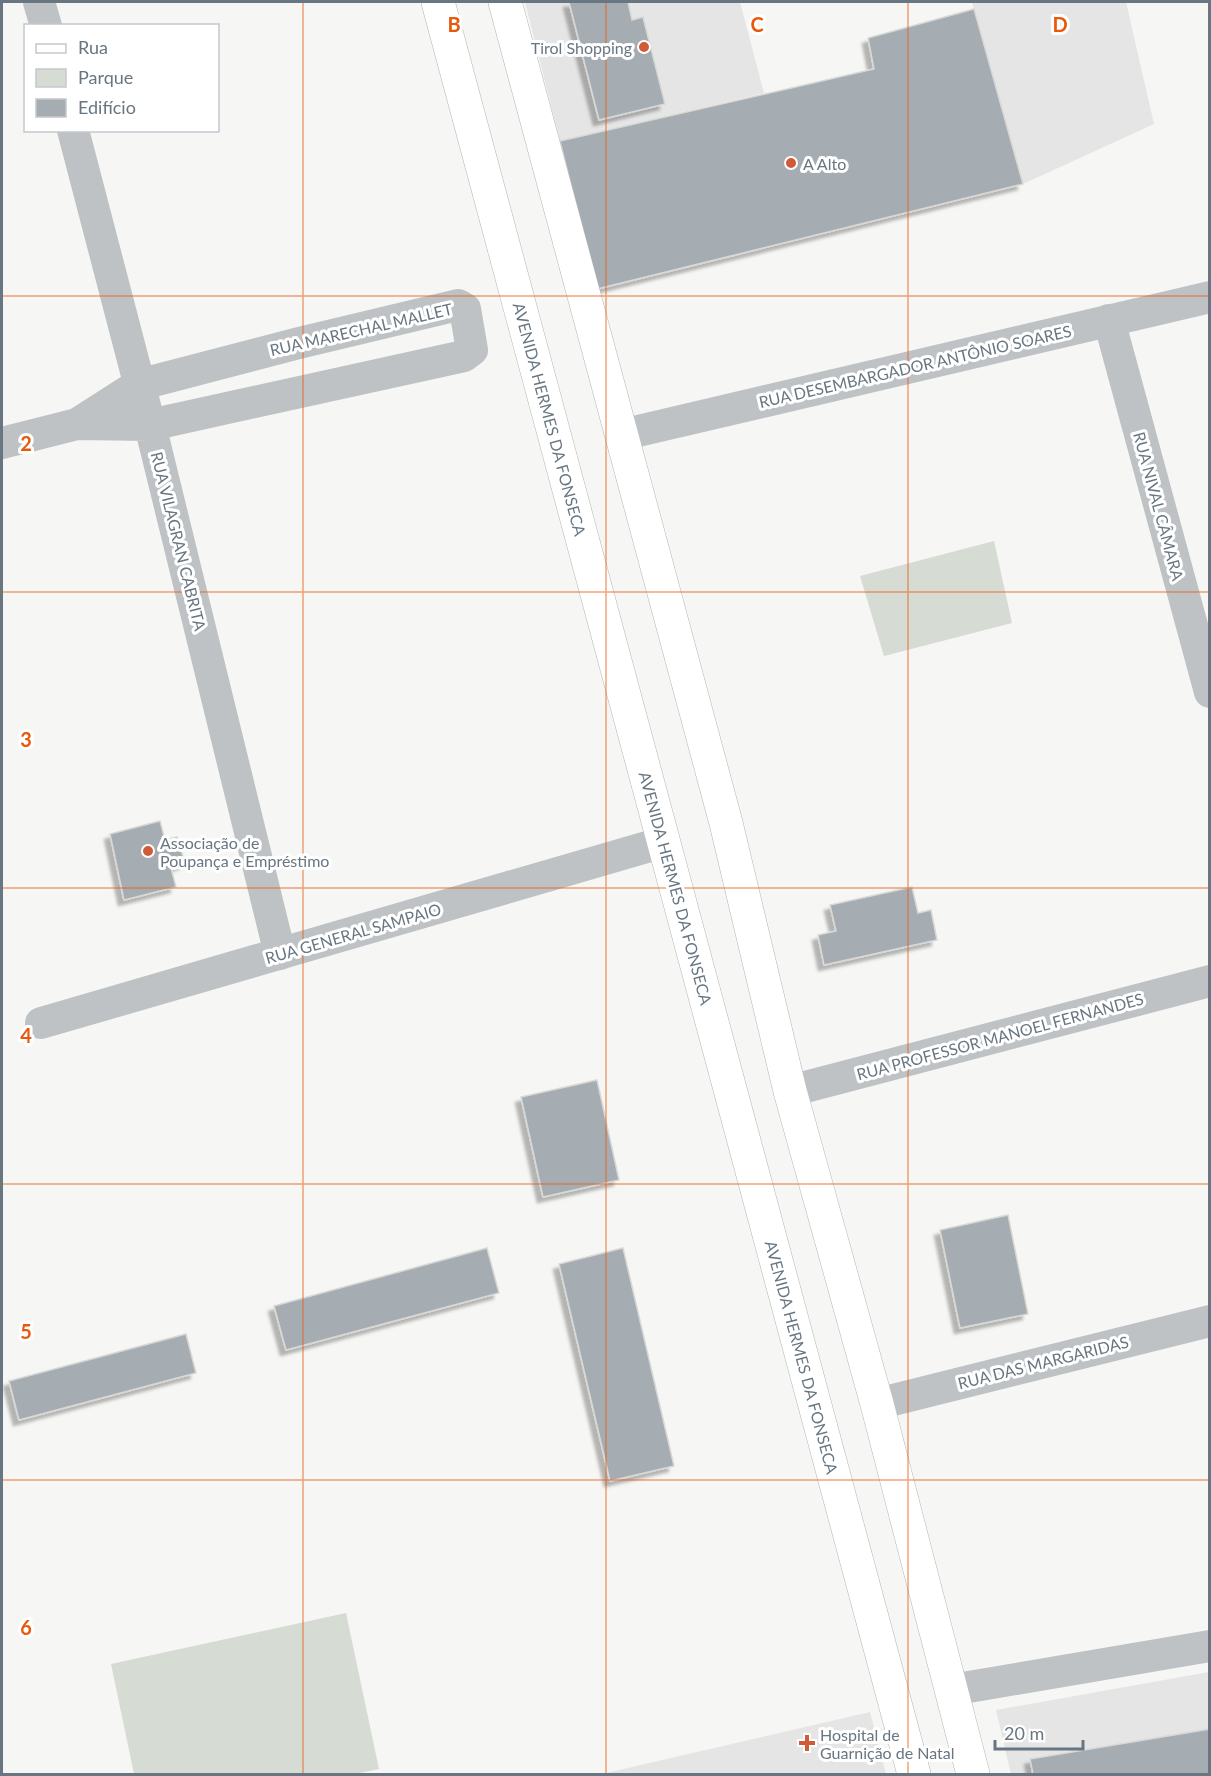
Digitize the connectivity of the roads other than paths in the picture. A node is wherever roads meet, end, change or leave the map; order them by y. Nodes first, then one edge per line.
1 (39, 2) edge
2 (438, 2) edge
3 (505, 2) edge
4 (45, 24) edge
5 (74, 132) edge
6 (1209, 297) edge
7 (1109, 320) junction
8 (138, 385) junction
9 (76, 424) junction
10 (150, 425) junction
11 (621, 435) junction
12 (2, 443) edge
13 (1209, 692) edge
14 (664, 842) junction
15 (280, 954) junction
16 (1209, 981) edge
17 (41, 1023) dead end
18 (790, 1091) junction
19 (1209, 1321) edge
20 (877, 1404) junction
21 (1209, 1646) edge
22 (951, 1690) junction
23 (914, 1774) edge
24 (973, 1774) edge

1 - 4 street
2 - 14 main road, AVENIDA HERMES DA FONSECA
3 - 11 main road
5 - 8 street, RUA VILAGRAN CABRITA
6 - 7 street, RUA DESEMBARGADOR ANTÔNIO SOARES
7 - 11 street, RUA DESEMBARGADOR ANTÔNIO SOARES
7 - 13 street, RUA NIVAL CÂMARA
8 - 9 street, RUA MARECHAL MALLET
8 - 10 street, RUA VILAGRAN CABRITA
8 - 10 street, RUA MARECHAL MALLET
9 - 10 street, RUA MARECHAL MALLET
9 - 12 street, RUA MARECHAL MALLET
10 - 15 street, RUA VILAGRAN CABRITA
11 - 18 main road
14 - 15 street, RUA GENERAL SAMPAIO
14 - 23 main road, AVENIDA HERMES DA FONSECA
15 - 17 street, RUA GENERAL SAMPAIO
16 - 18 street, RUA PROFESSOR MANOEL FERNANDES
18 - 20 main road
19 - 20 street, RUA DAS MARGARIDAS
20 - 22 main road
21 - 22 street
22 - 24 main road

